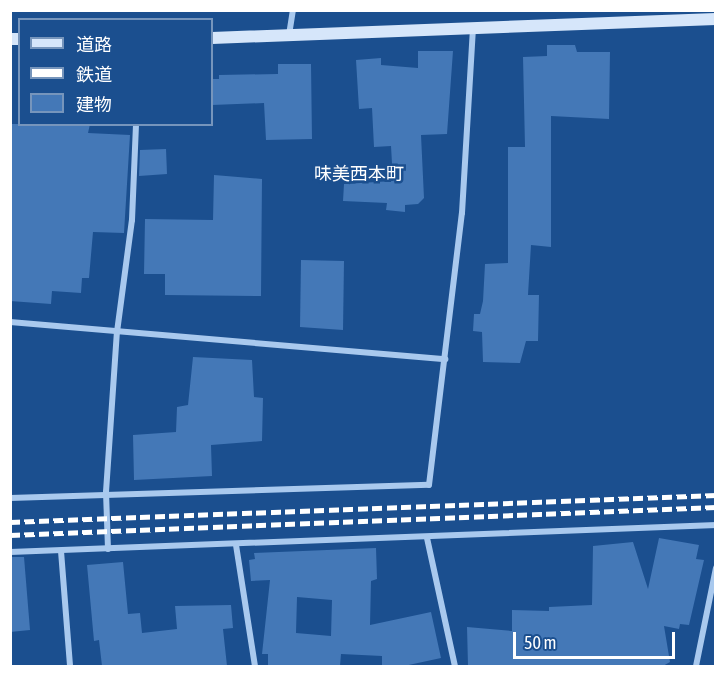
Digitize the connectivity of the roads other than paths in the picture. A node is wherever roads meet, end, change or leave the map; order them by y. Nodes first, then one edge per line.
1 (293, 10) edge
2 (716, 19) edge
3 (473, 29) junction
4 (289, 35) junction
5 (213, 38) edge
6 (136, 126) edge
7 (10, 322) edge
8 (117, 332) junction
9 (445, 359) junction
10 (106, 492) junction
11 (10, 498) edge
12 (716, 525) edge
13 (427, 538) junction
14 (236, 545) junction
15 (108, 549) junction
16 (61, 551) junction
17 (10, 552) edge
18 (716, 568) edge
19 (70, 666) edge
20 (255, 666) edge
21 (454, 666) edge
22 (696, 666) edge

1 - 4 street
2 - 3 main road
3 - 4 main road
3 - 9 street
4 - 5 main road
6 - 8 street
7 - 8 street
8 - 9 street
8 - 10 street
9 - 10 street
10 - 11 street
10 - 15 street
12 - 13 street
13 - 14 street
13 - 21 street
14 - 15 street
14 - 20 street
15 - 16 street
16 - 17 street
16 - 19 street
18 - 22 street

